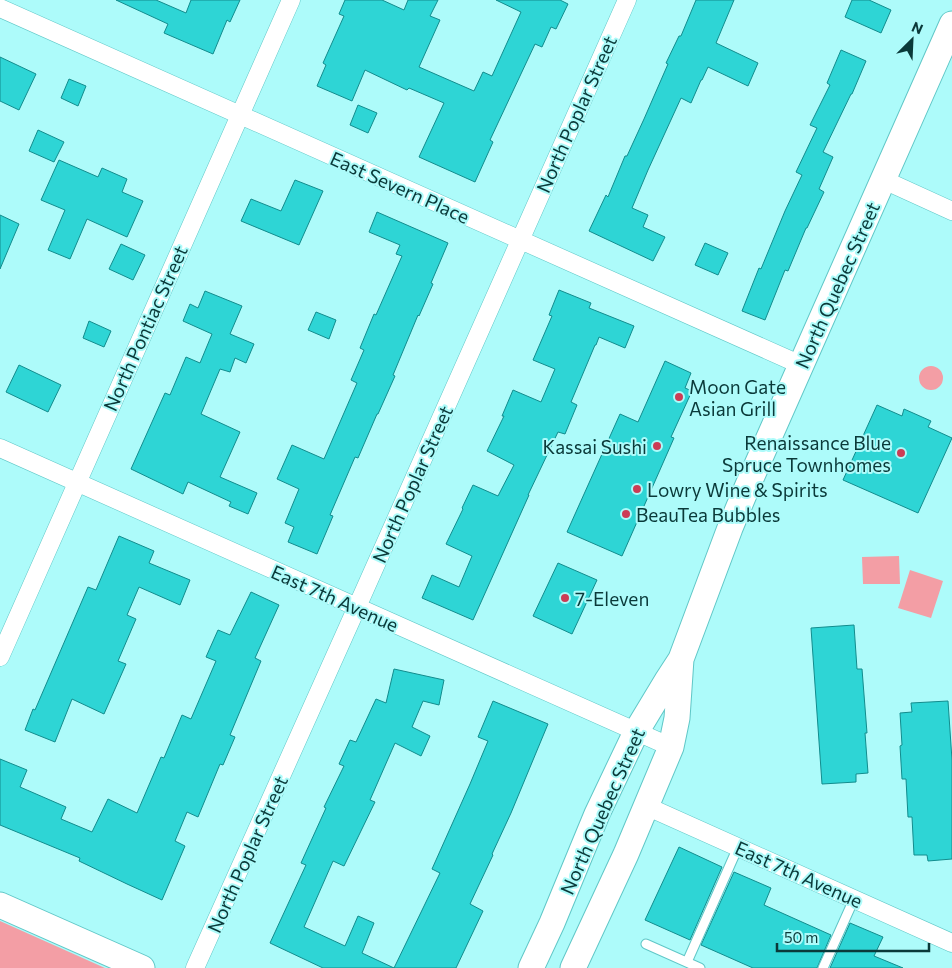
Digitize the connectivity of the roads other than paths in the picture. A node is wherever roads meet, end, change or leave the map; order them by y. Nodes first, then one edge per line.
1 (291, 0) edge
2 (626, 0) edge
3 (0, 8) edge
4 (952, 24) edge
5 (240, 115) junction
6 (884, 180) junction
7 (952, 210) edge
8 (520, 240) junction
9 (801, 365) junction
10 (0, 448) edge
11 (77, 483) junction
12 (357, 608) junction
13 (0, 657) edge
14 (681, 659) junction
15 (636, 732) junction
16 (671, 747) junction
17 (646, 806) junction
18 (738, 847) junction
19 (854, 899) junction
20 (0, 905) edge
21 (952, 943) edge
22 (646, 944) dead end
23 (687, 962) junction
24 (142, 968) edge
25 (195, 968) edge
26 (531, 968) edge
27 (573, 968) edge
28 (700, 968) edge
29 (823, 968) edge

1 - 5 street, North Pontiac Street
2 - 8 street, North Poplar Street
3 - 5 street, East Severn Place
4 - 6 main road, North Quebec Street
5 - 8 street, East Severn Place
5 - 11 street, North Pontiac Street
6 - 7 street
6 - 9 main road, North Quebec Street
8 - 9 street, East Severn Place
8 - 12 street, North Poplar Street
9 - 14 main road, North Quebec Street
10 - 11 street, East 7th Avenue
11 - 12 street, East 7th Avenue
11 - 13 street, North Pontiac Street
12 - 15 street, East 7th Avenue
12 - 25 street, North Poplar Street
14 - 15 main road, North Quebec Street
14 - 16 main road, North Quebec Street
15 - 16 street, East 7th Avenue
15 - 26 main road, North Quebec Street
16 - 17 main road, North Quebec Street
17 - 18 street, East 7th Avenue
17 - 27 main road, North Quebec Street
18 - 19 street, East 7th Avenue
18 - 23 lane
19 - 21 street, East 7th Avenue
19 - 29 lane
20 - 24 main road
22 - 23 lane
23 - 28 lane

